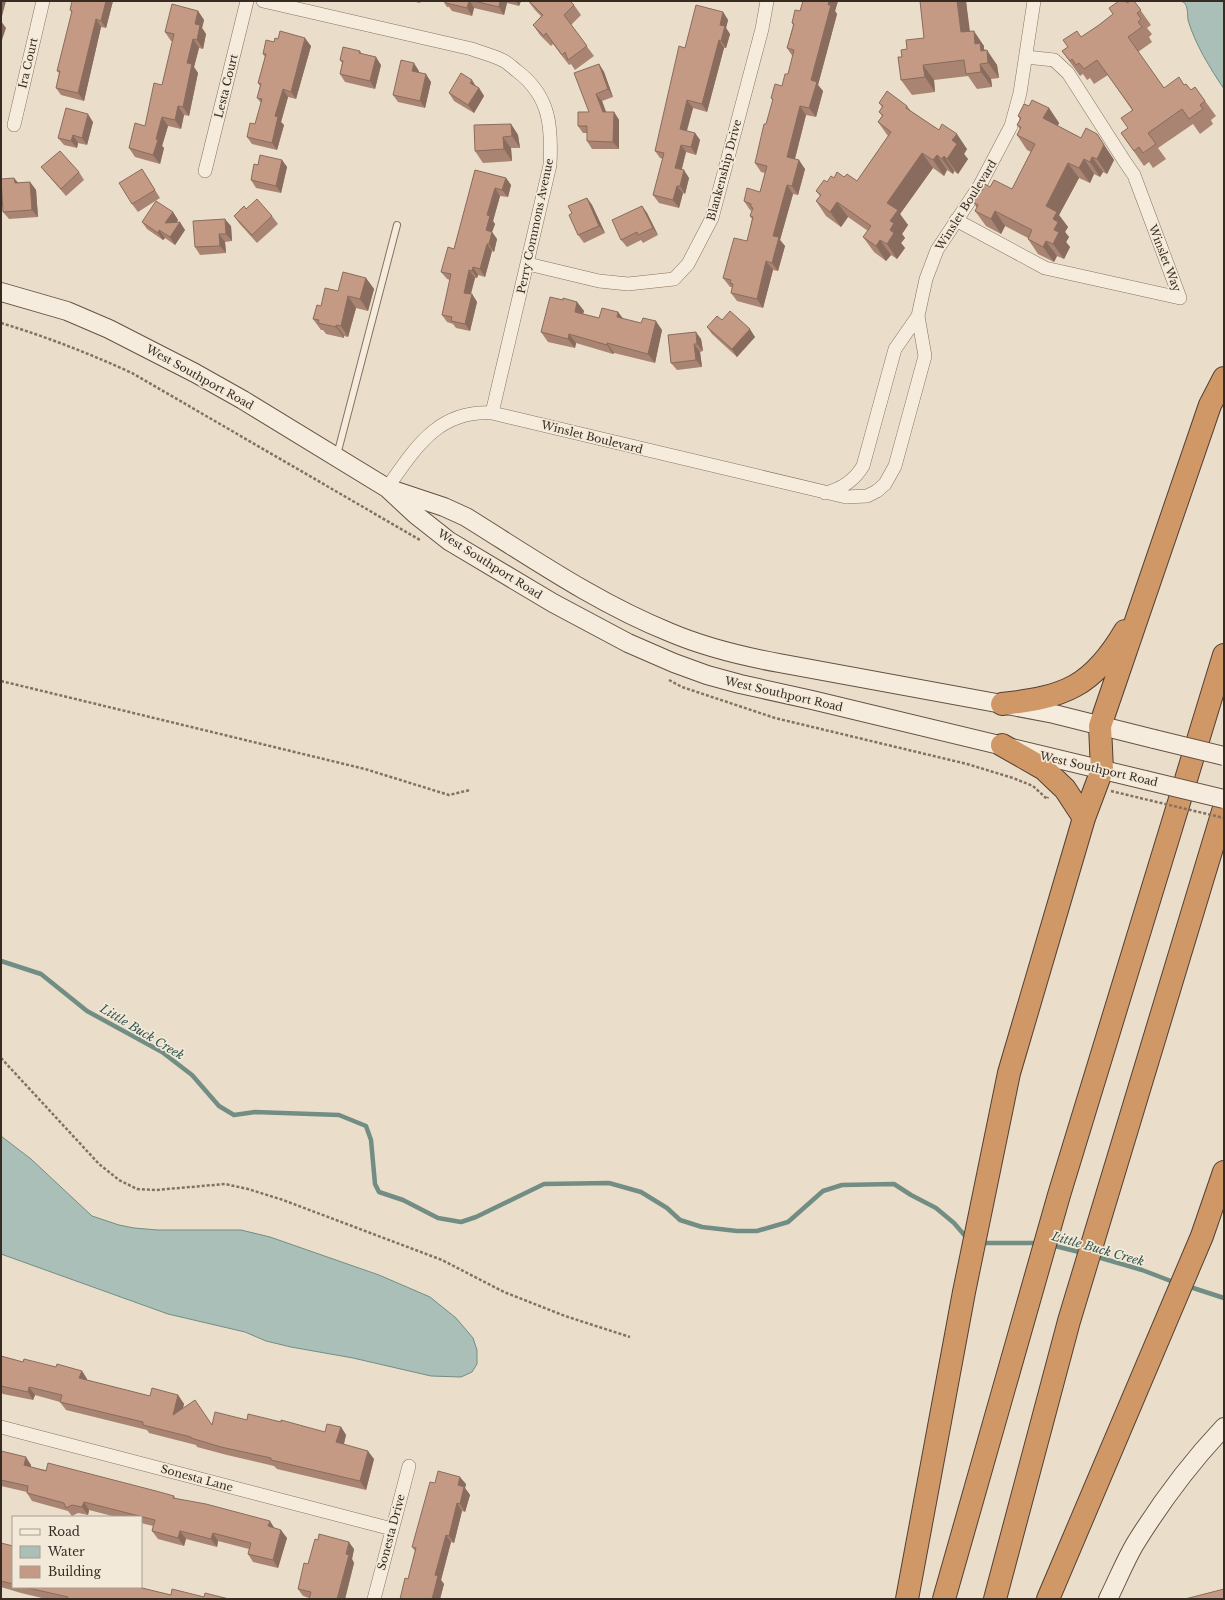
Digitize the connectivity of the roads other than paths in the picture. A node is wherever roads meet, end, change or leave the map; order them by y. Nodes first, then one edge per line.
1 (43, 1) edge
2 (247, 1) edge
3 (263, 1) edge
4 (767, 1) edge
5 (1034, 1) edge
6 (1026, 57) junction
7 (14, 124) dead end
8 (206, 171) dead end
9 (956, 220) junction
10 (398, 225) dead end
11 (528, 264) junction
12 (1, 292) edge
13 (918, 316) junction
14 (1224, 378) edge
15 (492, 413) junction
16 (336, 457) junction
17 (386, 488) junction
18 (825, 493) junction
19 (1143, 600) junction
20 (1224, 655) edge
21 (1002, 704) junction
22 (1100, 726) junction
23 (1002, 746) junction
24 (1224, 756) edge
25 (1102, 770) junction
26 (1224, 799) edge
27 (1224, 808) edge
28 (1084, 818) junction
29 (1224, 1172) edge
30 (1, 1427) edge
31 (1224, 1427) edge
32 (409, 1466) dead end
33 (392, 1528) junction
34 (374, 1599) edge
35 (907, 1599) edge
36 (944, 1599) edge
37 (994, 1599) edge
38 (1048, 1599) edge
39 (1108, 1599) edge

1 - 7 street, Ira Court
2 - 8 street, Lesta Court
3 - 11 street, Perry Commons Avenue
4 - 11 street, Blankenship Drive
5 - 6 street, Winslet Boulevard
6 - 9 street, Winslet Boulevard
6 - 9 street, Winslet Way
9 - 13 street, Winslet Boulevard
10 - 16 lane
11 - 15 street, Perry Commons Avenue
12 - 16 main road, West Southport Road
13 - 18 street, Winslet Boulevard
13 - 18 street, Winslet Boulevard
14 - 19 highway
15 - 17 street, Winslet Boulevard
15 - 18 street, Winslet Boulevard
16 - 17 main road, West Southport Road
17 - 21 main road, West Southport Road
17 - 23 main road, West Southport Road
19 - 21 highway
19 - 22 highway
20 - 36 highway
21 - 22 main road, West Southport Road
22 - 24 main road, West Southport Road, bridge
22 - 25 highway
23 - 25 main road, West Southport Road
23 - 28 highway
25 - 26 main road, West Southport Road, bridge
25 - 28 highway
27 - 37 highway
28 - 35 highway
29 - 38 highway
30 - 33 street, Sonesta Lane
31 - 39 main road
32 - 33 street, Sonesta Drive
33 - 34 street, Sonesta Drive

